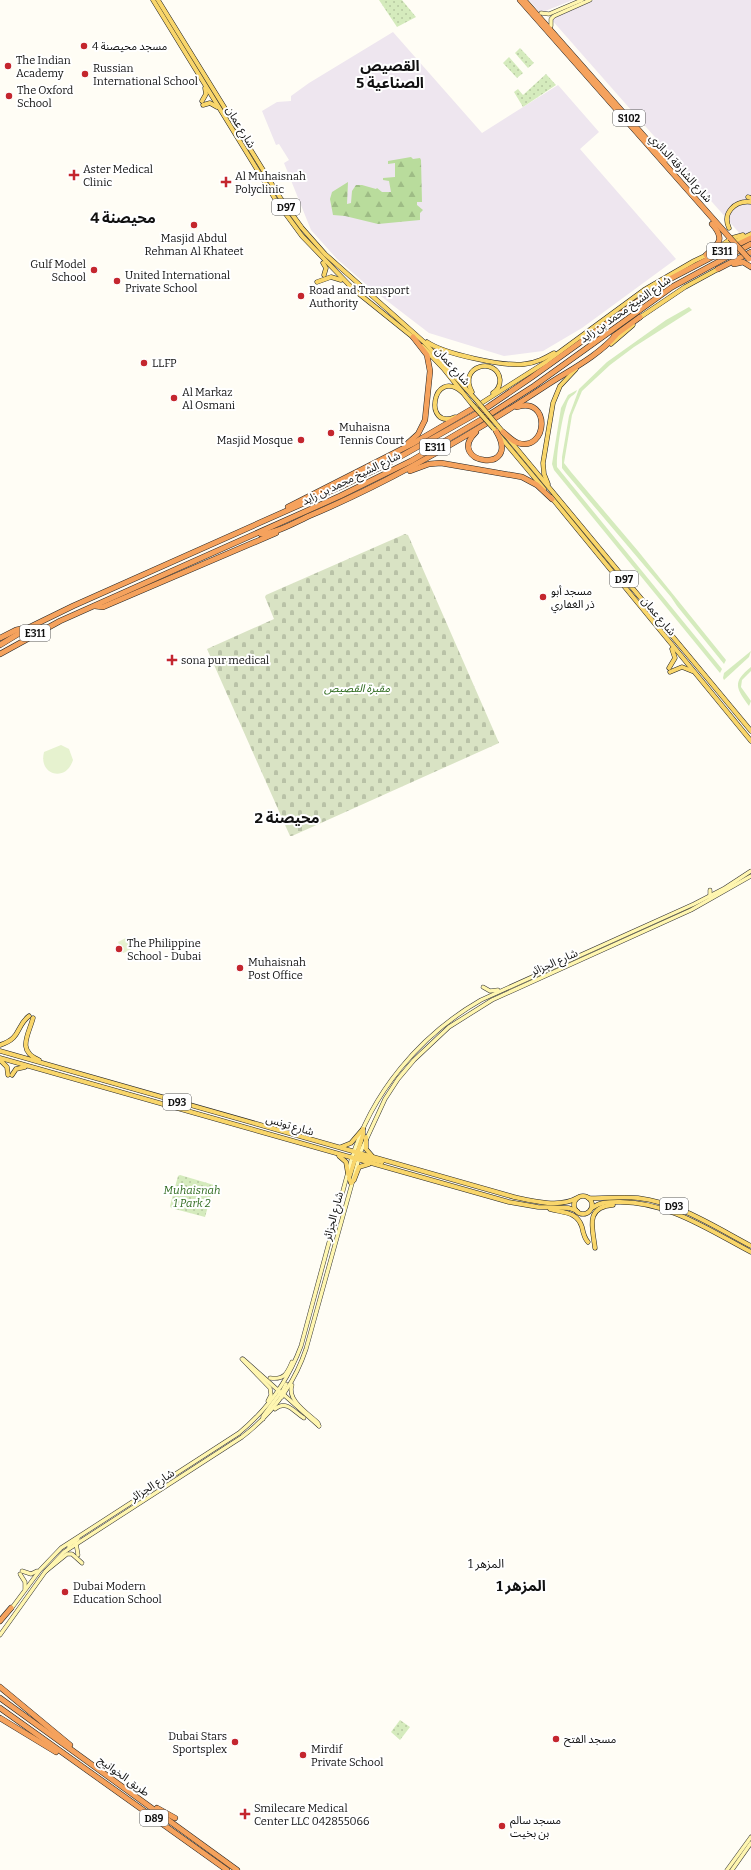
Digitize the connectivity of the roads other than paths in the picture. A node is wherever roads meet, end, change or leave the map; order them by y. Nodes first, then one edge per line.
1 (153, 0) edge
2 (158, 0) edge
3 (520, 0) edge
4 (524, 0) edge
5 (582, 0) edge
6 (590, 0) edge
7 (541, 13) dead end
8 (551, 15) junction
9 (551, 26) dead end
10 (201, 79) junction
11 (211, 95) junction
12 (224, 117) junction
13 (631, 120) junction
14 (651, 137) dead end
15 (644, 142) junction
16 (263, 171) junction
17 (751, 202) edge
18 (729, 228) dead end
19 (751, 233) edge
20 (731, 237) junction
21 (751, 238) edge
22 (751, 244) edge
23 (751, 252) edge
24 (316, 253) junction
25 (708, 254) junction
26 (750, 258) edge
27 (751, 267) edge
28 (718, 269) junction
29 (324, 275) dead end
30 (345, 281) junction
31 (317, 282) dead end
32 (640, 317) junction
33 (616, 335) junction
34 (415, 336) junction
35 (560, 350) junction
36 (534, 386) junction
37 (468, 398) junction
38 (476, 400) junction
39 (487, 400) junction
40 (472, 409) junction
41 (507, 412) junction
42 (481, 428) junction
43 (496, 429) junction
44 (503, 432) junction
45 (398, 450) junction
46 (387, 481) junction
47 (552, 499) junction
48 (562, 504) junction
49 (318, 513) junction
50 (278, 514) junction
51 (258, 533) junction
52 (94, 606) junction
53 (28, 628) junction
54 (0, 638) edge
55 (0, 645) edge
56 (672, 645) junction
57 (0, 654) edge
58 (682, 658) junction
59 (695, 674) junction
60 (713, 685) junction
61 (751, 731) edge
62 (751, 741) edge
63 (751, 871) edge
64 (751, 876) edge
65 (710, 890) dead end
66 (710, 896) junction
67 (664, 922) junction
68 (483, 988) dead end
69 (501, 990) junction
70 (487, 997) junction
71 (464, 1016) junction
72 (0, 1045) edge
73 (0, 1051) edge
74 (0, 1059) edge
75 (33, 1067) junction
76 (74, 1072) junction
77 (363, 1129) junction
78 (366, 1137) junction
79 (338, 1148) junction
80 (332, 1152) junction
81 (356, 1156) junction
82 (376, 1158) junction
83 (375, 1164) junction
84 (396, 1164) junction
85 (348, 1174) junction
86 (351, 1183) junction
87 (577, 1198) junction
88 (588, 1198) junction
89 (625, 1202) junction
90 (548, 1208) junction
91 (592, 1208) junction
92 (576, 1211) junction
93 (337, 1238) junction
94 (588, 1242) dead end
95 (338, 1244) dead end
96 (751, 1246) edge
97 (595, 1248) dead end
98 (751, 1252) edge
99 (306, 1313) dead end
100 (308, 1319) junction
101 (301, 1346) junction
102 (298, 1371) junction
103 (270, 1378) dead end
104 (281, 1393) junction
105 (259, 1415) junction
106 (304, 1418) dead end
107 (263, 1420) junction
108 (210, 1458) junction
109 (208, 1464) dead end
110 (89, 1529) junction
111 (76, 1543) junction
112 (65, 1545) junction
113 (69, 1548) junction
114 (78, 1555) dead end
115 (82, 1563) dead end
116 (40, 1570) junction
117 (45, 1572) junction
118 (41, 1576) junction
119 (24, 1590) junction
120 (11, 1608) junction
121 (0, 1620) edge
122 (0, 1625) edge
123 (0, 1634) edge
124 (1, 1688) edge
125 (0, 1698) edge
126 (0, 1708) edge
127 (0, 1718) edge
128 (81, 1767) junction
129 (96, 1768) junction
130 (133, 1794) junction
131 (175, 1818) dead end
132 (751, 1837) edge
133 (751, 1843) edge
134 (227, 1870) edge
135 (237, 1870) edge
136 (727, 1870) edge
137 (732, 1870) edge

1 - 10 main road, شارع عمان / D97
2 - 16 main road, شارع عمان / D97
3 - 15 highway, شارع الشارقة الدائري / S102
4 - 13 highway, شارع الشارقة الدائري / S102
5 - 8 main road
6 - 8 main road
7 - 8 main road
8 - 9 main road
10 - 11 main road, شارع عمان / D97
10 - 12 main road
11 - 12 main road, شارع عمان / D97
11 - 16 main road
12 - 24 main road, شارع عمان / D97
13 - 14 highway
13 - 20 highway, شارع الشارقة الدائري / S102
15 - 20 highway, شارع الشارقة الدائري / S102
15 - 25 highway
16 - 34 main road, شارع عمان / D97
17 - 18 main road
19 - 25 main road
20 - 26 highway, شارع الشارقة الدائري / S102, bridge
21 - 50 highway, شارع الشيخ محمد بن زايد / E311
22 - 36 highway, شارع الشيخ محمد بن زايد / E311
23 - 28 highway
24 - 29 main road
24 - 30 main road, شارع عمان / D97
25 - 35 main road
27 - 28 highway
28 - 32 main road
30 - 31 main road
30 - 34 main road, شارع عمان / D97
32 - 33 highway
32 - 48 main road
33 - 36 highway
33 - 41 highway
34 - 35 main road
34 - 37 main road, شارع عمان / D97
34 - 38 main road, شارع عمان / D97
34 - 45 highway
35 - 39 main road
36 - 51 highway, شارع الشيخ محمد بن زايد / E311
37 - 40 main road
37 - 43 main road, شارع عمان / D97, bridge
38 - 39 main road
38 - 43 main road, شارع عمان / D97, bridge
39 - 40 main road
40 - 45 highway
41 - 42 highway
41 - 44 highway
42 - 43 highway
42 - 46 highway
43 - 44 main road, شارع عمان / D97
43 - 47 main road, شارع عمان / D97
44 - 48 main road, شارع عمان / D97
45 - 50 highway
46 - 47 highway
46 - 49 highway
47 - 56 main road, شارع عمان / D97
48 - 60 main road, شارع عمان / D97
49 - 51 highway
49 - 52 highway
50 - 53 highway, شارع الشيخ محمد بن زايد / E311
51 - 52 highway, شارع الشيخ محمد بن زايد / E311
52 - 57 highway, شارع الشيخ محمد بن زايد / E311
53 - 54 highway
53 - 55 highway, شارع الشيخ محمد بن زايد / E311
56 - 58 main road, شارع عمان / D97
56 - 59 main road
58 - 59 main road, شارع عمان / D97
58 - 60 main road
59 - 62 main road, شارع عمان / D97
60 - 61 main road, شارع عمان / D97
63 - 66 main road, شارع الجزائر
64 - 67 main road, شارع الجزائر
65 - 66 main road
66 - 67 main road
66 - 69 main road, شارع الجزائر
67 - 71 main road, شارع الجزائر
68 - 69 main road
69 - 70 main road, شارع الجزائر
70 - 71 main road
70 - 77 main road, شارع الجزائر
71 - 78 main road, شارع الجزائر
72 - 76 main road
73 - 76 main road, شارع تونس / D93
74 - 75 main road, شارع تونس / D93
74 - 75 main road
75 - 80 main road, شارع تونس / D93
76 - 79 main road, شارع تونس / D93
77 - 79 main road
77 - 81 main road
78 - 81 main road, شارع الجزائر
78 - 82 main road
79 - 81 main road, شارع تونس / D93
80 - 81 main road, شارع تونس / D93
80 - 85 main road
81 - 82 main road, شارع تونس / D93
81 - 83 main road, شارع تونس / D93
81 - 84 main road
81 - 85 main road, شارع الجزائر
81 - 86 main road
82 - 84 main road, شارع تونس / D93
83 - 86 main road
83 - 90 main road, شارع تونس / D93
84 - 87 main road, شارع تونس / D93
85 - 100 main road, شارع الجزائر
86 - 93 main road, شارع الجزائر
87 - 88 main road
87 - 92 main road
88 - 91 main road
88 - 96 main road, D93
89 - 91 main road, D93
89 - 97 main road
89 - 98 main road, D93
90 - 92 main road, شارع تونس / D93
90 - 94 main road
91 - 92 main road
93 - 95 main road
93 - 102 main road, شارع الجزائر
99 - 100 main road
100 - 101 main road, شارع الجزائر
101 - 103 main road
101 - 104 main road, شارع الجزائر
102 - 104 main road, شارع الجزائر
102 - 104 main road
104 - 105 main road, شارع الجزائر
104 - 105 main road
104 - 107 main road, شارع الجزائر
105 - 110 main road, شارع الجزائر
106 - 107 main road
107 - 108 main road, شارع الجزائر
108 - 109 main road
108 - 111 main road, شارع الجزائر
110 - 112 main road, شارع الجزائر
110 - 113 main road
111 - 113 main road, شارع الجزائر
111 - 114 main road
112 - 116 main road, شارع الجزائر
112 - 118 main road
113 - 117 main road, شارع الجزائر
115 - 117 main road
116 - 119 main road, شارع الجزائر
116 - 119 main road
117 - 118 main road, شارع الجزائر
118 - 123 main road, شارع الجزائر
119 - 120 main road, شارع الجزائر
120 - 121 highway
120 - 122 main road, شارع الجزائر
124 - 129 highway
125 - 129 highway, طريق الخوانيج / D89
126 - 128 highway, طريق الخوانيج / D89
127 - 128 highway
128 - 134 highway, طريق الخوانيج / D89
129 - 130 highway, طريق الخوانيج / D89
130 - 131 highway
130 - 135 highway, طريق الخوانيج / D89
132 - 136 main road
133 - 137 main road

